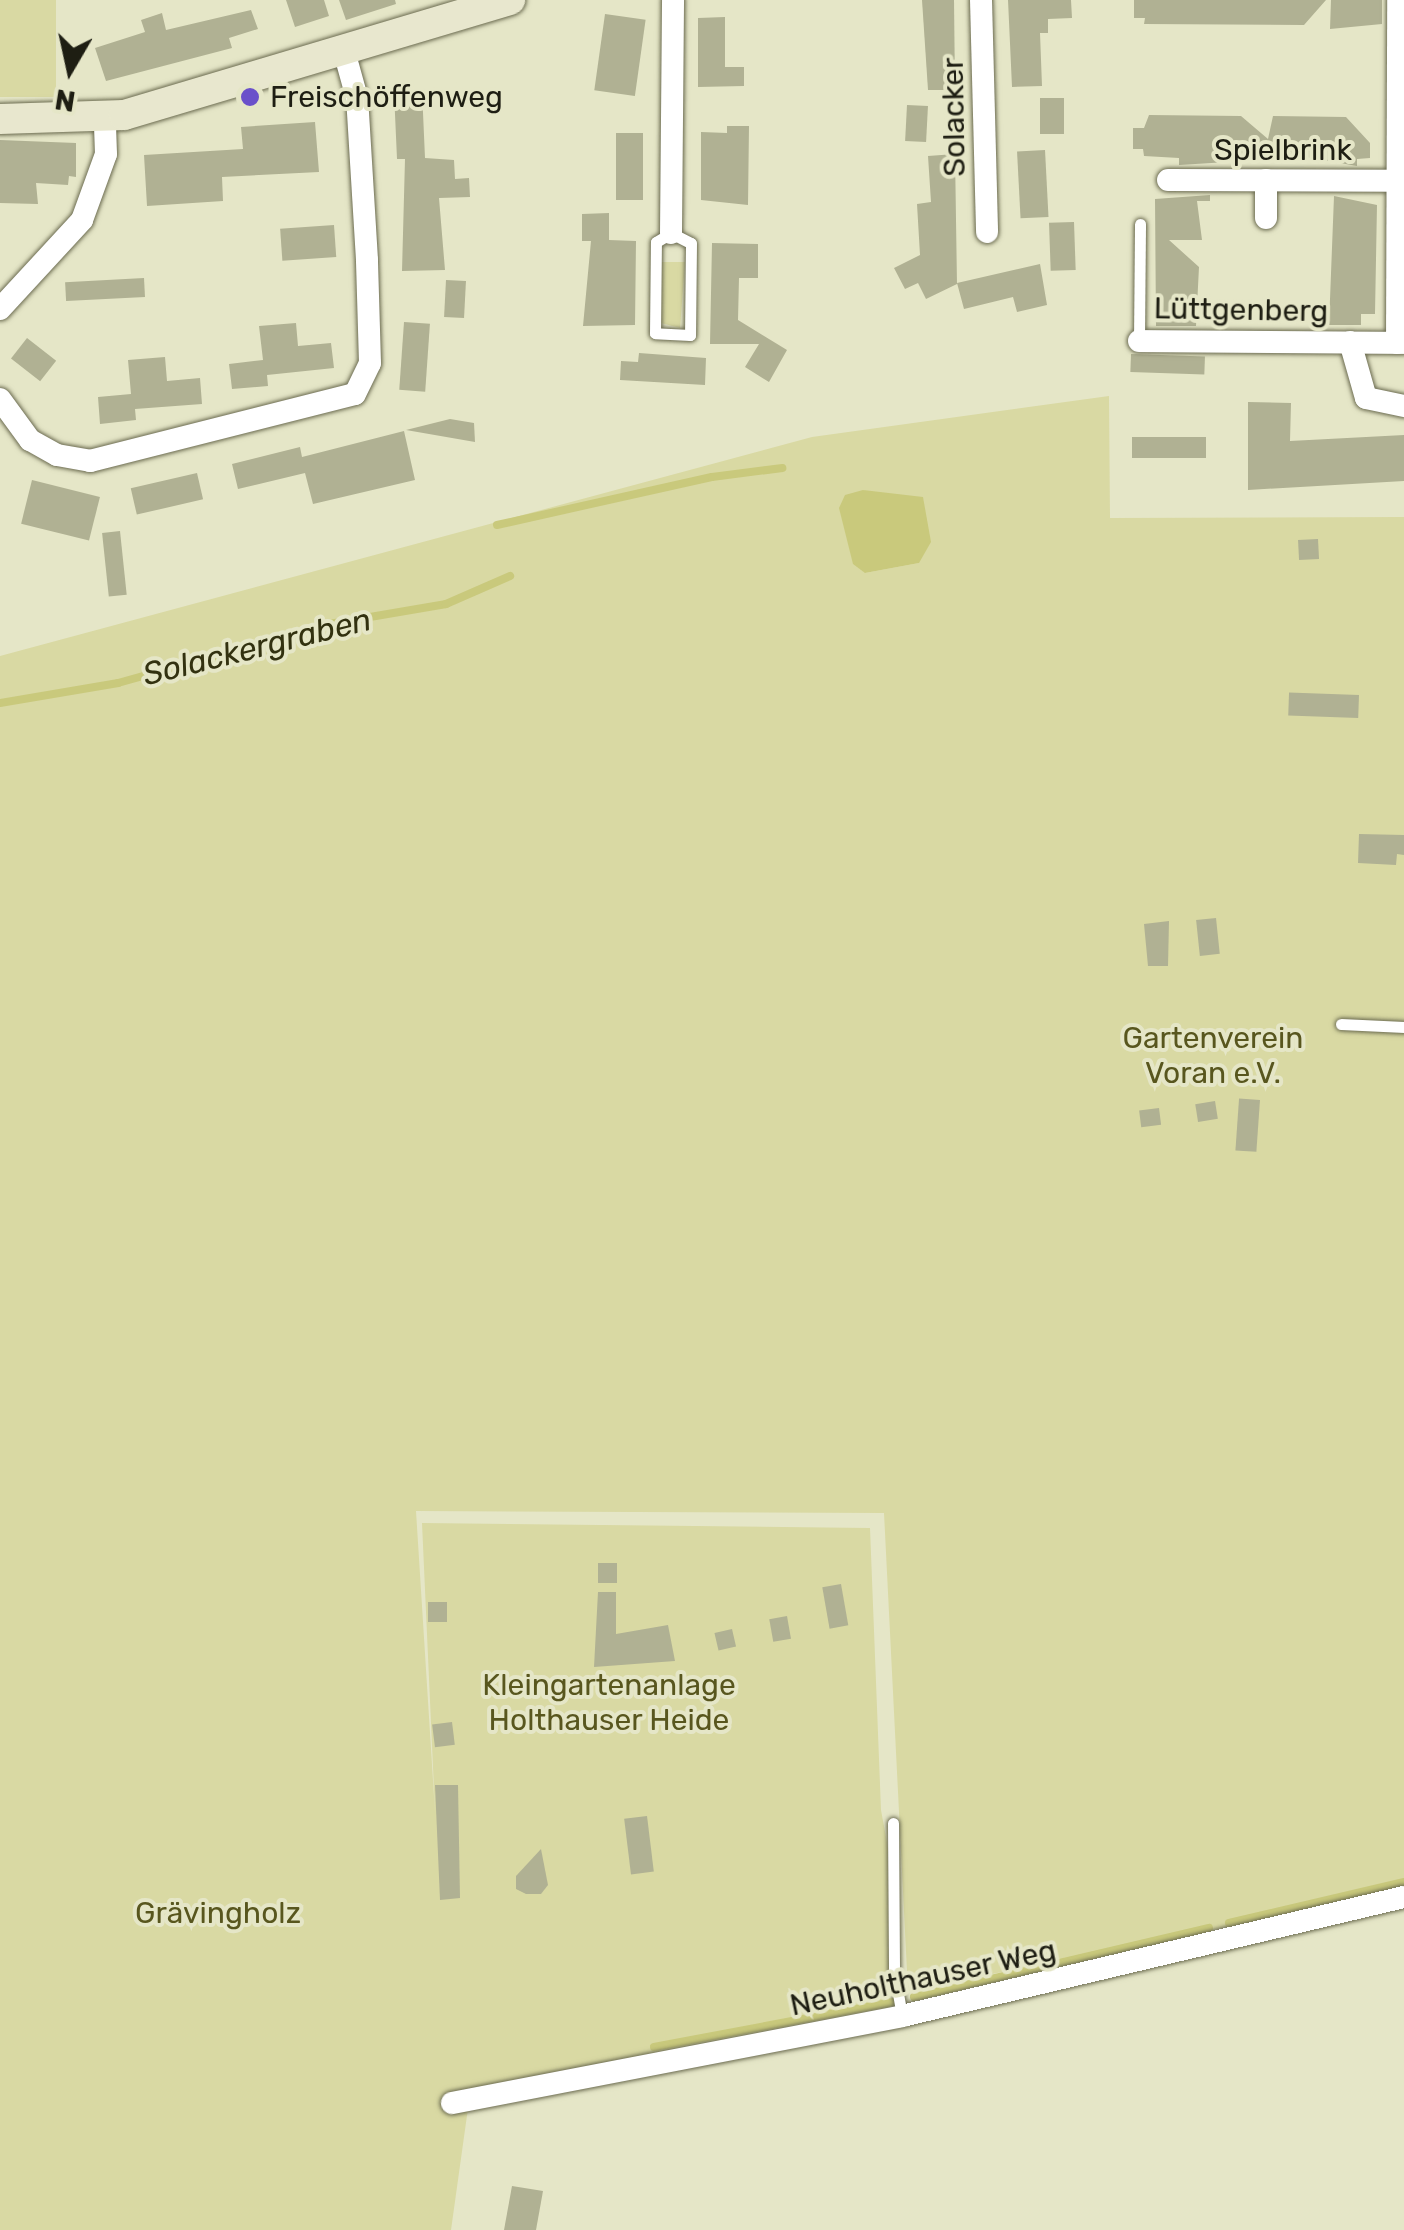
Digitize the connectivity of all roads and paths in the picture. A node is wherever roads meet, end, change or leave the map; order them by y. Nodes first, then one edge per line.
1 (510, 0) edge
2 (674, 0) edge
3 (981, 0) edge
4 (1398, 0) edge
5 (344, 52) junction
6 (1401, 91) edge
7 (105, 117) junction
8 (0, 119) edge
9 (1168, 180) dead end
10 (1266, 180) junction
11 (1398, 181) junction
12 (1266, 218) dead end
13 (1140, 224) dead end
14 (987, 232) dead end
15 (671, 233) junction
16 (0, 309) edge
17 (1140, 341) joint
18 (1350, 342) junction
19 (1400, 343) edge
20 (0, 400) edge
21 (1404, 406) edge
22 (1341, 1024) dead end
23 (1404, 1026) edge
24 (894, 1823) dead end
25 (1404, 1897) edge
26 (902, 2016) junction
27 (452, 2103) dead end

1 - 5 main road
2 - 15 street
3 - 14 street, Solacker
4 - 6 street, Lüttgenberg
5 - 7 main road
5 - 20 street
6 - 11 street, Lüttgenberg
7 - 8 main road
7 - 16 street
9 - 10 street, Spielbrink
10 - 11 street, Spielbrink
10 - 12 street
11 - 19 street, Lüttgenberg
13 - 17 lane, Lüttgenberg
15 - 15 lane
17 - 18 street, Lüttgenberg
18 - 19 street, Lüttgenberg
18 - 21 street
22 - 23 lane
24 - 26 lane
25 - 26 street, Neuholthauser Weg
26 - 27 street, Neuholthauser Weg

